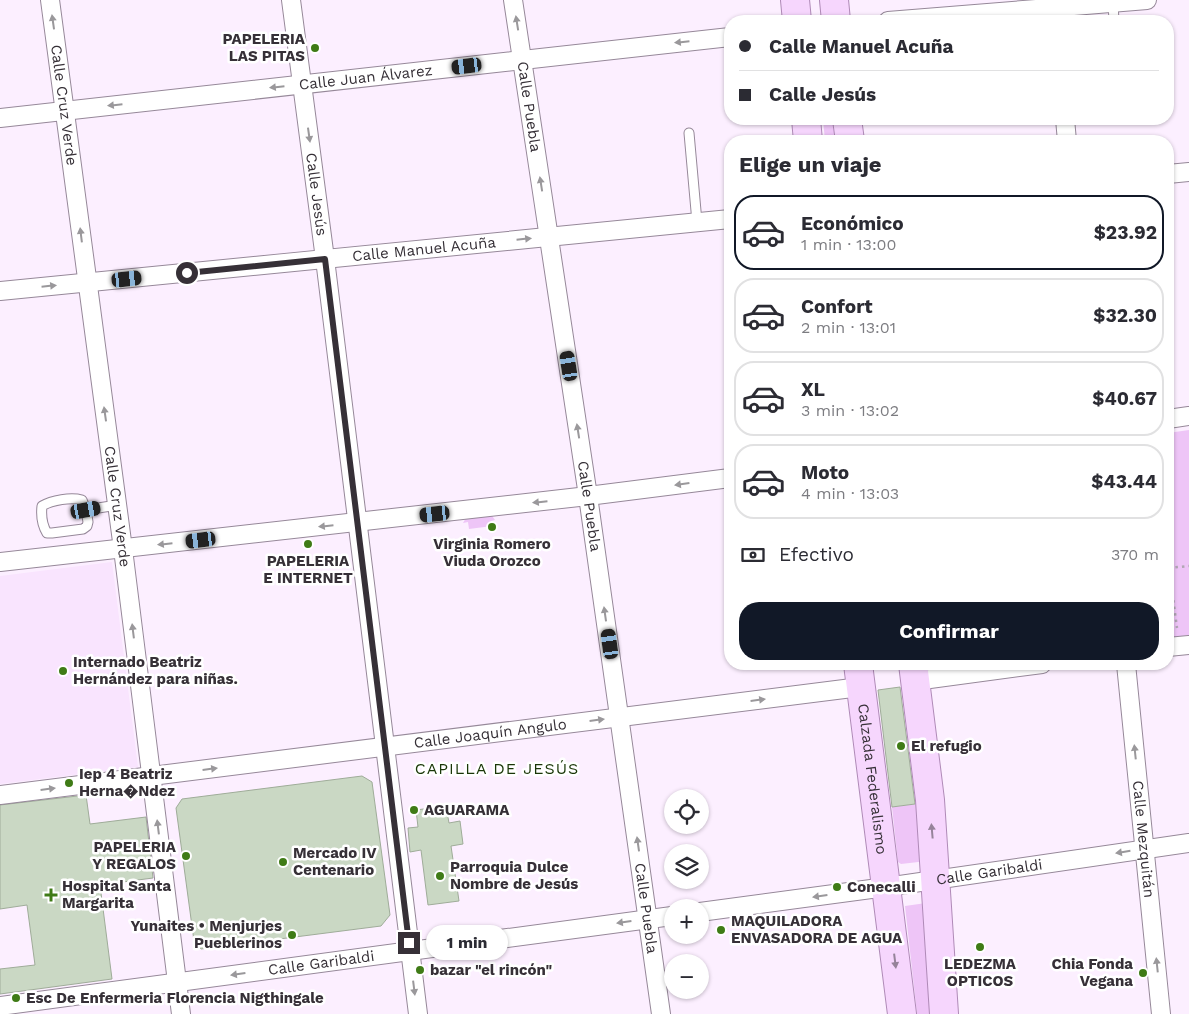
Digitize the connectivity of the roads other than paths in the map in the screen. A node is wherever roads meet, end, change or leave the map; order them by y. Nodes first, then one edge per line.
1 (50, 0) edge
2 (291, 0) edge
3 (513, 0) edge
4 (795, 0) edge
5 (834, 0) edge
6 (1147, 0) edge
7 (1113, 3) junction
8 (1057, 10) edge
9 (796, 15) edge
10 (835, 15) edge
11 (980, 15) edge
12 (1114, 15) edge
13 (724, 38) edge
14 (522, 60) junction
15 (302, 84) junction
16 (65, 111) junction
17 (0, 118) edge
18 (689, 132) dead end
19 (1189, 172) edge
20 (1174, 173) edge
21 (724, 219) edge
22 (697, 222) junction
23 (549, 236) junction
24 (325, 259) junction
25 (88, 282) junction
26 (0, 291) edge
27 (1189, 416) edge
28 (1174, 418) edge
29 (724, 479) edge
30 (588, 496) junction
31 (117, 505) junction
32 (86, 510) junction
33 (358, 522) junction
34 (123, 549) junction
35 (0, 562) edge
36 (1189, 644) edge
37 (1174, 646) edge
38 (957, 670) edge
39 (1127, 670) edge
40 (914, 673) edge
41 (859, 675) edge
42 (620, 717) junction
43 (386, 747) junction
44 (152, 776) junction
45 (0, 796) edge
46 (1189, 843) edge
47 (1145, 849) junction
48 (936, 880) junction
49 (886, 887) junction
50 (709, 911) edge
51 (664, 917) edge
52 (648, 919) junction
53 (410, 951) junction
54 (178, 982) junction
55 (0, 1006) edge
56 (181, 1014) edge
57 (418, 1014) edge
58 (661, 1014) edge
59 (902, 1014) edge
60 (944, 1014) edge
61 (1162, 1014) edge

16 -> 1 street, Calle Cruz Verde
2 - 15 street, Calle Jesús
14 -> 3 street, Calle Puebla
4 - 9 main road
5 - 10 main road
6 - 7 street
7 - 8 street
7 - 12 lane
8 - 11 street
13 -> 14 street, Calle Juan Álvarez
14 - 15 street, Calle Juan Álvarez
23 -> 14 street, Calle Puebla
15 -> 16 street, Calle Juan Álvarez
15 -> 24 street, Calle Jesús
16 - 17 street, Calle Juan Álvarez
25 -> 16 street, Calle Cruz Verde
18 - 22 lane
19 - 20 street
21 - 22 street, Calle Manuel Acuña
22 - 23 street, Calle Manuel Acuña
24 -> 23 street, Calle Manuel Acuña
30 -> 23 street, Calle Puebla
24 - 25 street, Calle Manuel Acuña
24 - 33 street, Calle Jesús
26 -> 25 street, Calle Manuel Acuña
31 -> 25 street, Calle Cruz Verde
27 - 28 street
29 -> 30 street
30 -> 33 street
42 -> 30 street, Calle Puebla
31 - 32 lane
31 - 34 street, Calle Cruz Verde
32 - 32 lane
33 -> 34 street
33 - 43 street, Calle Jesús
34 - 35 street
44 -> 34 street, Calle Cruz Verde
36 - 37 street
38 - 40 street
47 -> 39 street, Calle Mezquitán
48 -> 40 main road
42 -> 41 street, Calle Joaquín Angulo
41 - 49 main road, Calzada Federalismo
43 -> 42 street, Calle Joaquín Angulo
52 -> 42 street, Calle Puebla
44 -> 43 street, Calle Joaquín Angulo
43 - 53 street, Calle Jesús
45 -> 44 street, Calle Joaquín Angulo
54 -> 44 street, Calle Cruz Verde
46 - 47 street, Calle Garibaldi
47 -> 48 street, Calle Garibaldi
61 -> 47 street, Calle Mezquitán
48 - 49 street, Calle Garibaldi
48 - 60 main road
49 -> 50 street, Calle Garibaldi
49 -> 59 main road, Calzada Federalismo
51 - 52 street, Calle Garibaldi
52 -> 53 street, Calle Garibaldi
52 - 58 street, Calle Puebla
53 -> 54 street, Calle Garibaldi
53 -> 57 street, Calle Jesús
54 - 55 street, Calle Garibaldi
54 - 56 street, Calle Cruz Verde

